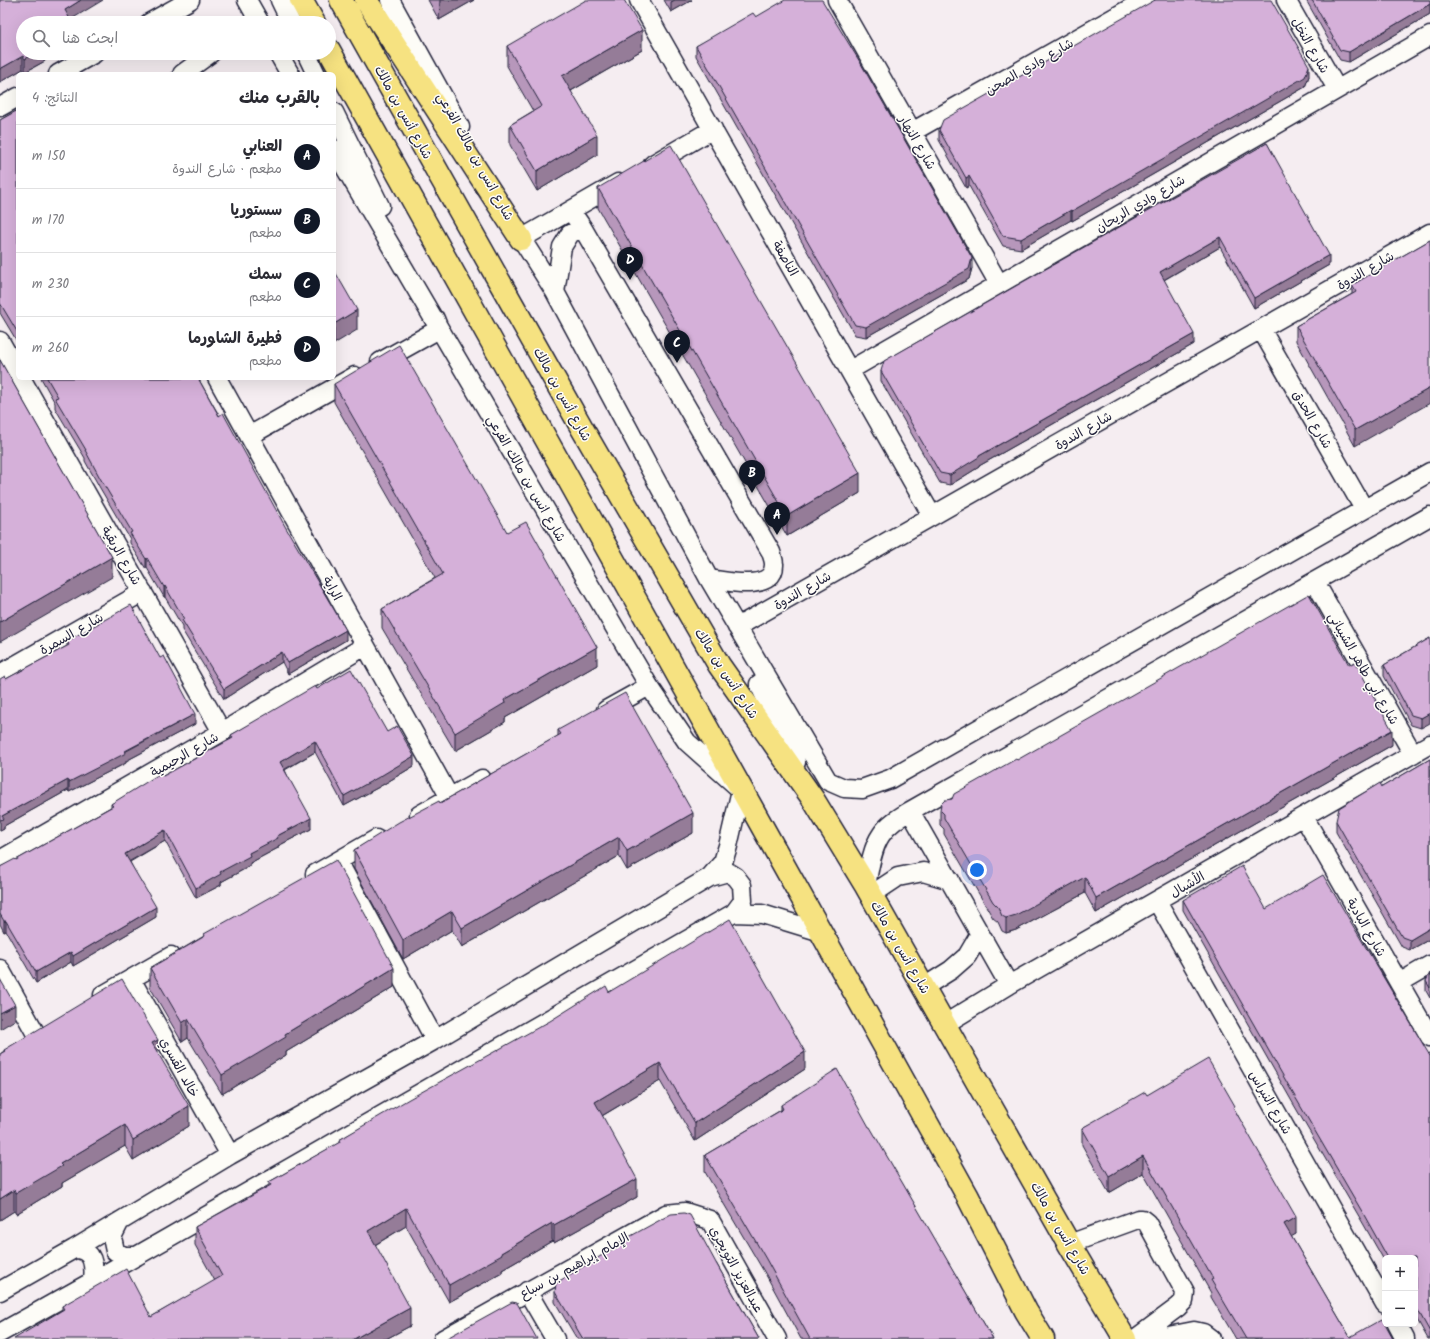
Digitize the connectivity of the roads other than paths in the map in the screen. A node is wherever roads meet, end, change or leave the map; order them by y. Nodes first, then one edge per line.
1 (190, 0) edge
2 (247, 0) edge
3 (280, 0) edge
4 (301, 0) edge
5 (341, 0) edge
6 (366, 0) edge
7 (390, 0) edge
8 (639, 0) edge
9 (836, 0) edge
10 (1145, 0) edge
11 (1286, 0) edge
12 (161, 16) edge
13 (254, 16) edge
14 (288, 16) edge
15 (310, 16) edge
16 (1430, 36) edge
17 (83, 60) edge
18 (201, 60) edge
19 (282, 60) edge
20 (309, 60) edge
21 (335, 60) edge
22 (62, 72) edge
23 (185, 72) edge
24 (289, 72) edge
25 (315, 72) edge
26 (1337, 89) junction
27 (16, 98) edge
28 (0, 107) edge
29 (336, 116) edge
30 (713, 129) junction
31 (912, 132) junction
32 (336, 152) edge
33 (571, 211) junction
34 (582, 227) junction
35 (1430, 233) edge
36 (521, 239) junction
37 (999, 284) junction
38 (555, 292) junction
39 (439, 329) junction
40 (1261, 329) junction
41 (0, 341) edge
42 (16, 369) edge
43 (850, 370) junction
44 (22, 380) edge
45 (218, 380) edge
46 (249, 436) junction
47 (1430, 472) edge
48 (1364, 509) junction
49 (932, 516) junction
50 (1430, 516) edge
51 (709, 579) junction
52 (1315, 582) junction
53 (143, 592) junction
54 (737, 627) junction
55 (365, 646) junction
56 (0, 674) edge
57 (649, 686) junction
58 (594, 717) edge
59 (222, 732) junction
60 (1430, 744) edge
61 (1413, 754) junction
62 (498, 771) edge
63 (741, 790) junction
64 (450, 798) junction
65 (813, 799) junction
66 (910, 810) junction
67 (1304, 817) junction
68 (0, 860) edge
69 (338, 861) junction
70 (710, 877) junction
71 (950, 880) junction
72 (303, 881) edge
73 (868, 890) junction
74 (1157, 901) junction
75 (734, 912) junction
76 (821, 932) junction
77 (980, 934) junction
78 (186, 948) edge
79 (1430, 965) edge
80 (0, 969) edge
81 (131, 979) junction
82 (1399, 983) junction
83 (1009, 985) junction
84 (924, 987) junction
85 (90, 1003) edge
86 (945, 1024) junction
87 (36, 1034) edge
88 (1430, 1037) edge
89 (435, 1040) junction
90 (230, 1155) junction
91 (710, 1220) joint
92 (120, 1221) junction
93 (1070, 1244) junction
94 (74, 1249) junction
95 (137, 1256) junction
96 (94, 1281) junction
97 (0, 1291) edge
98 (527, 1292) junction
99 (1382, 1299) edge
100 (1399, 1327) edge
101 (0, 1333) edge
102 (443, 1339) edge
103 (555, 1339) edge
104 (776, 1339) edge
105 (1042, 1339) edge
106 (1125, 1339) edge
107 (1135, 1339) edge
108 (1153, 1339) edge
109 (1211, 1339) edge
110 (1405, 1339) edge

1 - 12 street
2 - 13 street
3 - 14 street
4 - 15 main road
5 - 65 main road, شارع أنس بن مالك
6 - 36 main road
7 - 36 street, شارع انس بن مالك الفرعي
8 - 30 street, الناصفة
9 - 31 street, شارع النهار
10 - 31 street, شارع وادي الصحن
11 - 26 street, شارع النخل
16 - 26 street, شارع وادي الريحان
17 - 22 street
18 - 23 street
19 - 24 street
20 - 25 street
21 - 63 main road
26 - 37 street, شارع وادي الريحان
27 - 28 street
29 - 39 street
30 - 33 street
30 - 43 street, الناصفة
31 - 37 street, شارع النهار
32 - 39 street, شارع انس بن مالك الفرعي
33 - 34 street
33 - 36 street
34 - 38 street
34 - 51 street
35 - 40 street, شارع الندوة
36 - 38 street, شارع انس بن مالك الفرعي
37 - 43 street, شارع وادي الريحان
38 - 51 street, شارع انس بن مالك الفرعي
39 - 46 street
39 - 57 street, شارع انس بن مالك الفرعي
40 - 48 street, شارع الحدق
40 - 49 street, شارع الندوة
41 - 42 street
43 - 49 street, الناصفة
44 - 53 street, شارع الربقية
45 - 46 street, الراية
46 - 55 street, الراية
47 - 48 street, شارع انس بن مالك الفرعي
48 - 54 street, شارع انس بن مالك الفرعي
49 - 54 street, شارع الندوة
50 - 52 street
51 - 54 street, شارع انس بن مالك الفرعي
51 - 65 street
52 - 61 street, شارع أبي طاهر الشيباني
52 - 66 street
53 - 56 street, شارع السمرة
53 - 59 street, شارع الربقية
55 - 59 street, شارع الرحيمية
55 - 64 street, الراية
57 - 58 street
57 - 63 street, شارع انس بن مالك الفرعي
59 - 68 street, شارع الرحيمية
60 - 61 street, الأشبال
61 - 67 street, الأشبال
62 - 64 street
63 - 70 street
63 - 76 main road
64 - 69 street
65 - 73 main road, شارع أنس بن مالك
66 - 71 street
66 - 73 street
67 - 74 street, الأشبال
67 - 82 street, شارع البادية
69 - 72 street
69 - 89 street
70 - 75 street
70 - 89 street
71 - 73 street
71 - 77 street
73 - 84 main road, شارع أنس بن مالك
74 - 83 street, الأشبال
74 - 99 street, شارع النبراس
75 - 76 street
75 - 95 street
76 - 105 main road
77 - 83 street
77 - 84 street
78 - 81 street
79 - 82 street
80 - 87 street
81 - 85 street
81 - 90 street, خالد القسري
82 - 88 street, شارع البادية
83 - 86 street, الأشبال
84 - 86 main road, شارع أنس بن مالك
86 - 93 main road, شارع أنس بن مالك
89 - 90 street
90 - 92 street
91 - 98 street, الإمام إبراهيم بن سباع
91 - 104 street, عبدالعزيز التويجري
92 - 94 street
92 - 95 street
93 - 106 main road, شارع أنس بن مالك
93 - 107 street
94 - 96 street
94 - 97 street
95 - 96 street
96 - 101 street
98 - 102 street, الإمام إبراهيم بن سباع
98 - 103 street
100 - 110 street
108 - 109 street

